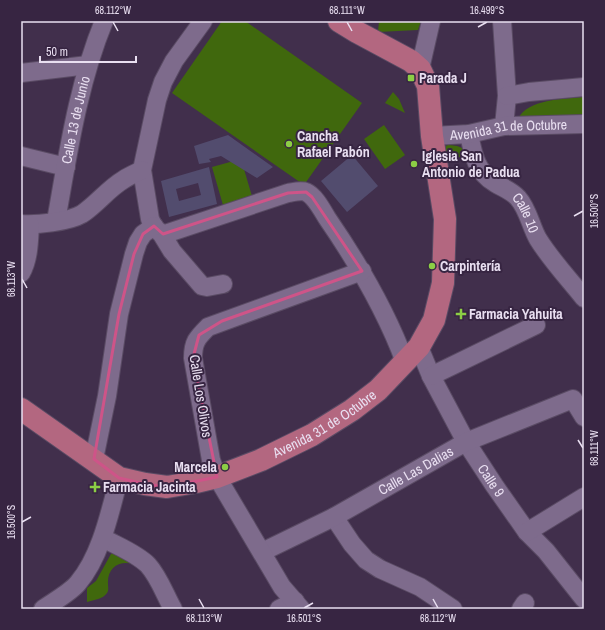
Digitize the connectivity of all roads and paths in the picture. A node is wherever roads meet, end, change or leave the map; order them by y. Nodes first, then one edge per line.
1 (104, 21) edge
2 (203, 21) edge
3 (339, 21) edge
4 (431, 21) edge
5 (502, 21) edge
6 (88, 65) junction
7 (420, 69) junction
8 (21, 74) edge
9 (584, 87) edge
10 (507, 96) junction
11 (584, 124) edge
12 (504, 126) junction
13 (469, 134) junction
14 (432, 136) junction
15 (21, 156) edge
16 (66, 168) junction
17 (142, 170) junction
18 (56, 221) junction
19 (26, 224) edge
20 (157, 230) junction
21 (362, 271) junction
22 (21, 274) edge
23 (222, 284) dead end
24 (584, 298) edge
25 (536, 325) dead end
26 (412, 354) junction
27 (431, 376) junction
28 (21, 409) edge
29 (584, 417) edge
30 (466, 442) junction
31 (94, 459) junction
32 (217, 477) junction
33 (119, 478) junction
34 (584, 497) edge
35 (334, 517) junction
36 (527, 532) junction
37 (102, 538) junction
38 (262, 552) junction
39 (584, 600) edge
40 (298, 605) edge
41 (43, 609) edge
42 (173, 609) edge
43 (279, 609) edge
44 (453, 609) edge

1 - 6 street, Calle 13 de Junio
2 - 17 street
3 - 7 main road, Avenida 31 de Octubre
4 - 7 street
5 - 10 street
6 - 8 street
6 - 16 street, Calle 13 de Junio
7 - 14 main road, Avenida 31 de Octubre
9 - 10 street
10 - 12 street
11 - 12 street, Avenida 31 de Octubre
12 - 13 street, Avenida 31 de Octubre
13 - 14 street, Avenida 31 de Octubre
13 - 24 street, Calle 10
14 - 26 main road, Avenida 31 de Octubre
15 - 16 street
16 - 18 street, Calle 13 de Junio
17 - 18 street
17 - 20 street
18 - 19 street
19 - 22 street
20 - 21 street, Calle 9
20 - 23 street
20 - 31 street
21 - 26 street, Calle 9
21 - 32 street, Calle Los Olivos
25 - 27 street
26 - 27 street, Calle 9
26 - 32 main road, Avenida 31 de Octubre
27 - 30 street, Calle 9
28 - 31 main road, Avenida 31 de Octubre
29 - 30 street, Calle Las Dalias
30 - 35 street, Calle Las Dalias
30 - 36 street, Calle 9
31 - 33 main road, Avenida 31 de Octubre
32 - 33 main road, Avenida 31 de Octubre
32 - 38 street, Calle Los Olivos
33 - 37 street
34 - 36 street
35 - 38 street, Calle Las Dalias
35 - 44 street
36 - 39 street, Calle 9
37 - 41 street
37 - 42 street
38 - 40 street, Calle Los Olivos
40 - 43 street

